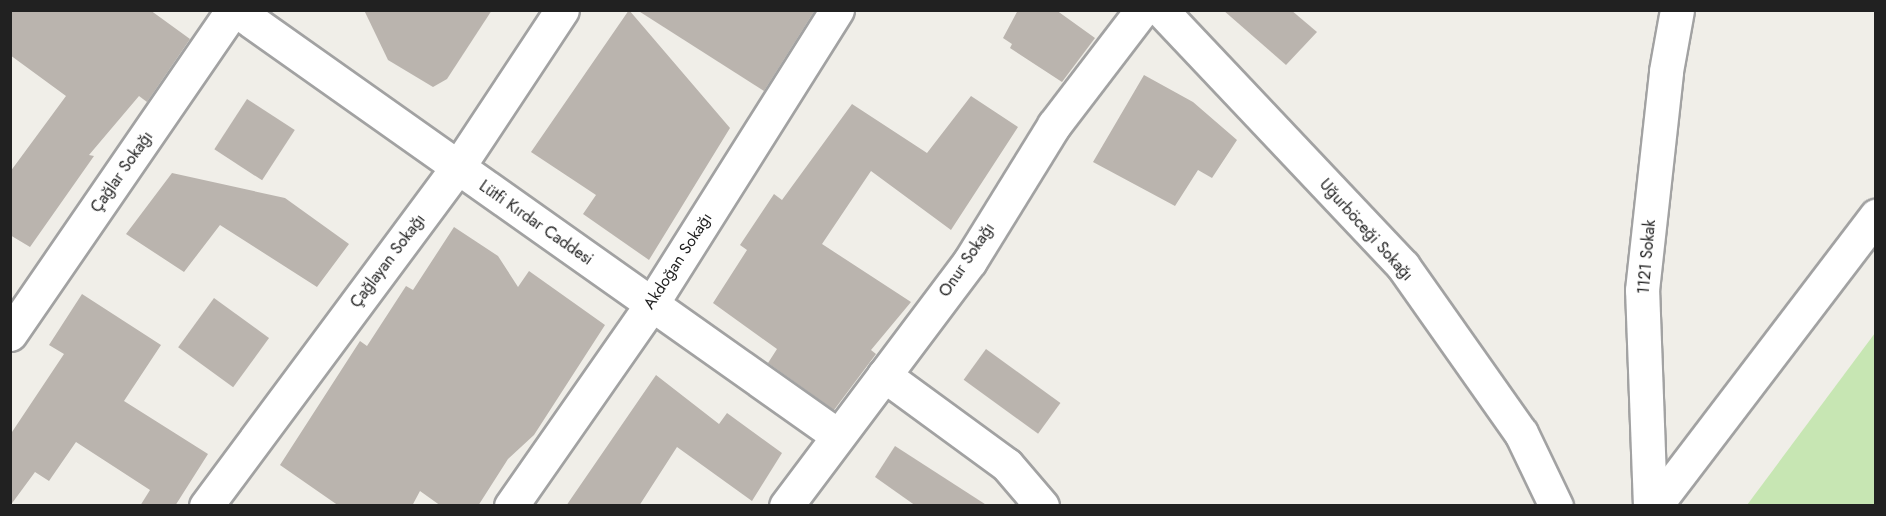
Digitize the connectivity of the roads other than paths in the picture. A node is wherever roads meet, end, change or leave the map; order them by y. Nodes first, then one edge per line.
1 (234, 10) edge
2 (562, 10) edge
3 (837, 10) edge
4 (1142, 10) edge
5 (1161, 10) edge
6 (1677, 10) edge
7 (458, 167) junction
8 (1875, 216) edge
9 (651, 305) junction
10 (10, 334) edge
11 (884, 375) junction
12 (837, 435) junction
13 (206, 506) edge
14 (511, 506) edge
15 (786, 506) edge
16 (1042, 506) edge
17 (1556, 506) edge
18 (1653, 506) edge

1 - 7 street, Lütfi Kırdar Caddesi
1 - 10 street, Çağlar Sokağı
2 - 7 street, Çağlayan Sokağı
3 - 9 street, Akdoğan Sokağı
4 - 11 street, Onur Sokağı
5 - 17 street, Uğurböceği Sokağı
6 - 18 street, 1121 Sokak
7 - 9 street, Lütfi Kırdar Caddesi
7 - 13 street, Çağlayan Sokağı
8 - 18 street
9 - 12 street, Lütfi Kırdar Caddesi
9 - 14 street, Akdoğan Sokağı
11 - 12 street, Onur Sokağı
11 - 16 street
12 - 15 street, Onur Sokağı

